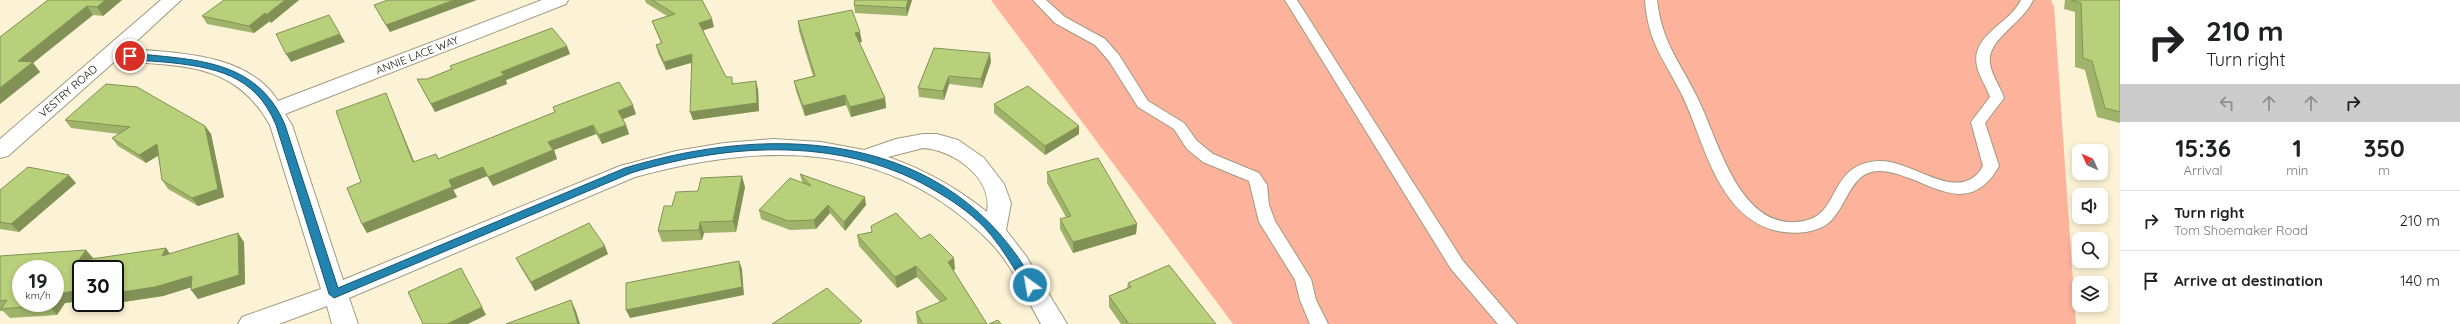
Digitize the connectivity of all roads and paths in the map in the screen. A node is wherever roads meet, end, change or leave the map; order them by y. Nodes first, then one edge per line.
1 (172, 0) edge
2 (559, 0) edge
3 (1039, 0) edge
4 (1291, 0) edge
5 (1651, 0) edge
6 (2027, 0) edge
7 (111, 54) junction
8 (274, 110) junction
9 (0, 151) edge
10 (867, 157) junction
11 (994, 232) junction
12 (334, 294) junction
13 (251, 324) edge
14 (345, 324) edge
15 (1054, 324) edge
16 (1319, 324) edge
17 (1508, 324) edge

1 - 7 street, VESTRY ROAD
2 - 8 street, ANNIE LACE WAY
3 - 16 lane
4 - 17 lane
5 - 6 lane
7 - 8 street
7 - 9 street, VESTRY ROAD
8 - 12 street
10 - 11 street
10 - 11 street
10 - 12 street
11 - 15 street
12 - 13 street
12 - 14 street

